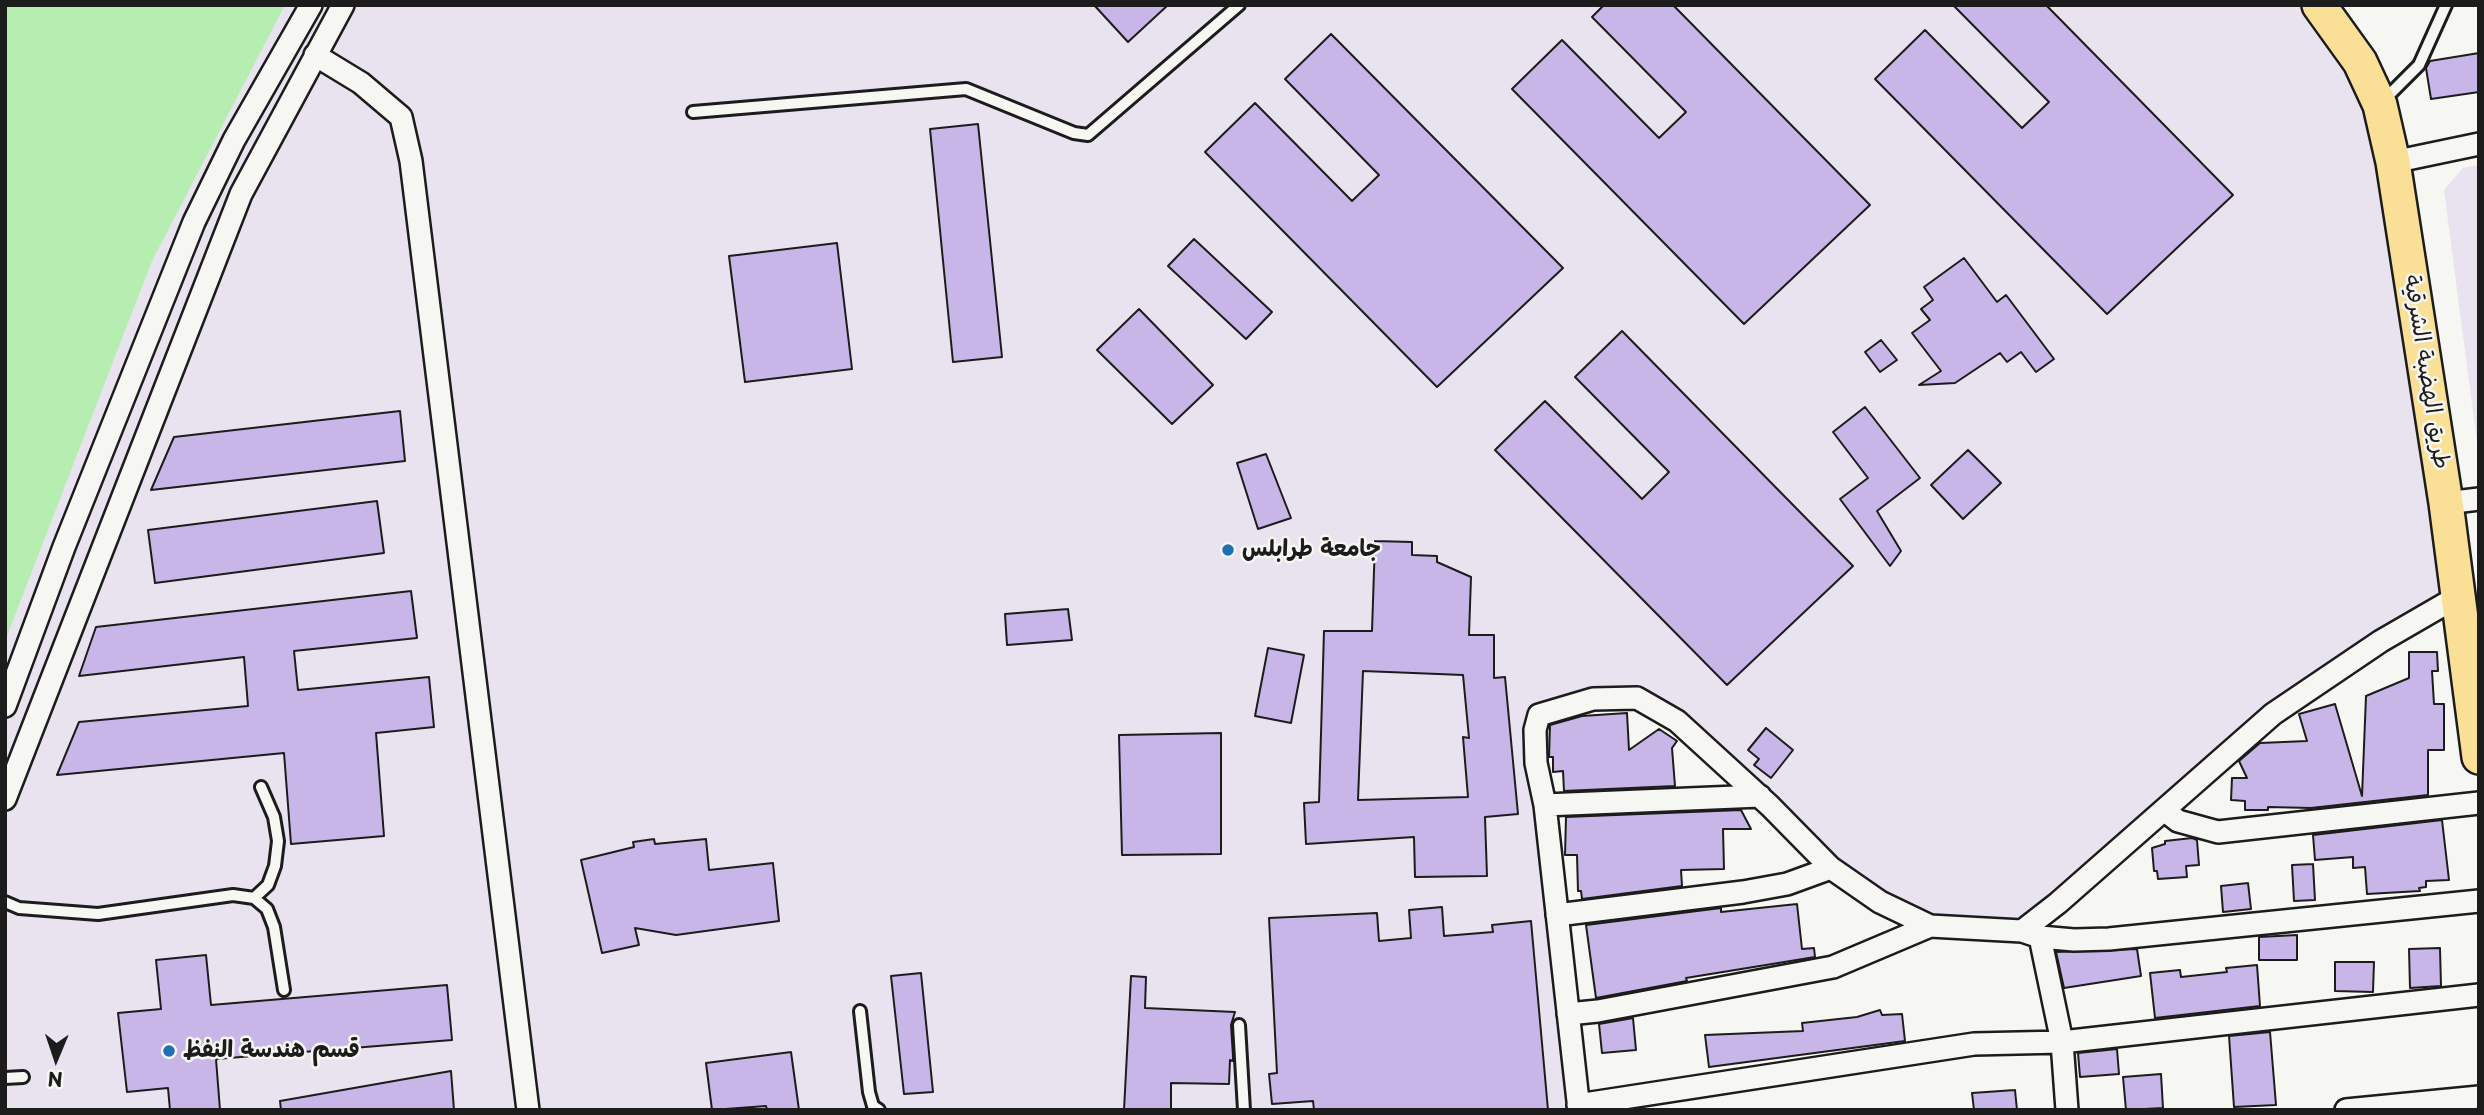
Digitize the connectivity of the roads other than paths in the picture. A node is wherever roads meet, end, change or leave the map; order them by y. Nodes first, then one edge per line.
1 (311, 5) edge
2 (343, 5) edge
3 (1239, 5) edge
4 (2319, 5) edge
5 (2446, 5) edge
6 (315, 55) junction
7 (2380, 105) junction
8 (693, 112) dead end
9 (2479, 144) edge
10 (2393, 162) junction
11 (2479, 499) edge
12 (2446, 503) junction
13 (2457, 597) junction
14 (2470, 636) edge
15 (5, 706) edge
16 (2479, 757) edge
17 (261, 787) dead end
18 (1760, 796) junction
19 (5, 799) edge
20 (2479, 803) edge
21 (1545, 805) junction
22 (2164, 810) junction
23 (1831, 868) junction
24 (254, 898) junction
25 (2479, 901) edge
26 (5, 902) edge
27 (1557, 915) junction
28 (1930, 926) junction
29 (2031, 934) junction
30 (284, 990) dead end
31 (2479, 995) edge
32 (860, 1011) dead end
33 (1568, 1014) junction
34 (1239, 1025) dead end
35 (2062, 1042) junction
36 (23, 1077) dead end
37 (5, 1078) edge
38 (2479, 1097) edge
39 (1578, 1107) edge
40 (528, 1110) edge
41 (879, 1110) edge
42 (1244, 1110) edge
43 (2067, 1110) edge
44 (2346, 1110) edge

1 - 15 street
2 - 6 street
3 - 8 lane
4 - 7 main road, طريق الهضبة الشرقية
5 - 7 lane
6 - 19 street
6 - 40 street
7 - 10 main road, طريق الهضبة الشرقية
9 - 10 street
10 - 12 main road, طريق الهضبة الشرقية
11 - 12 street
12 - 13 main road, طريق الهضبة الشرقية
13 - 14 main road, طريق الهضبة الشرقية
13 - 22 street
14 - 16 main road, طريق الهضبة الشرقية
17 - 24 lane
18 - 21 street
18 - 21 street
18 - 23 street
20 - 22 street
21 - 27 street
22 - 29 street
23 - 27 street
23 - 28 street
24 - 26 lane
24 - 30 lane
25 - 29 street
27 - 33 street
28 - 29 street
28 - 33 street
29 - 35 street
31 - 35 street
32 - 41 lane
33 - 39 street
34 - 42 lane
35 - 39 street
35 - 43 street
36 - 37 lane
38 - 44 street

